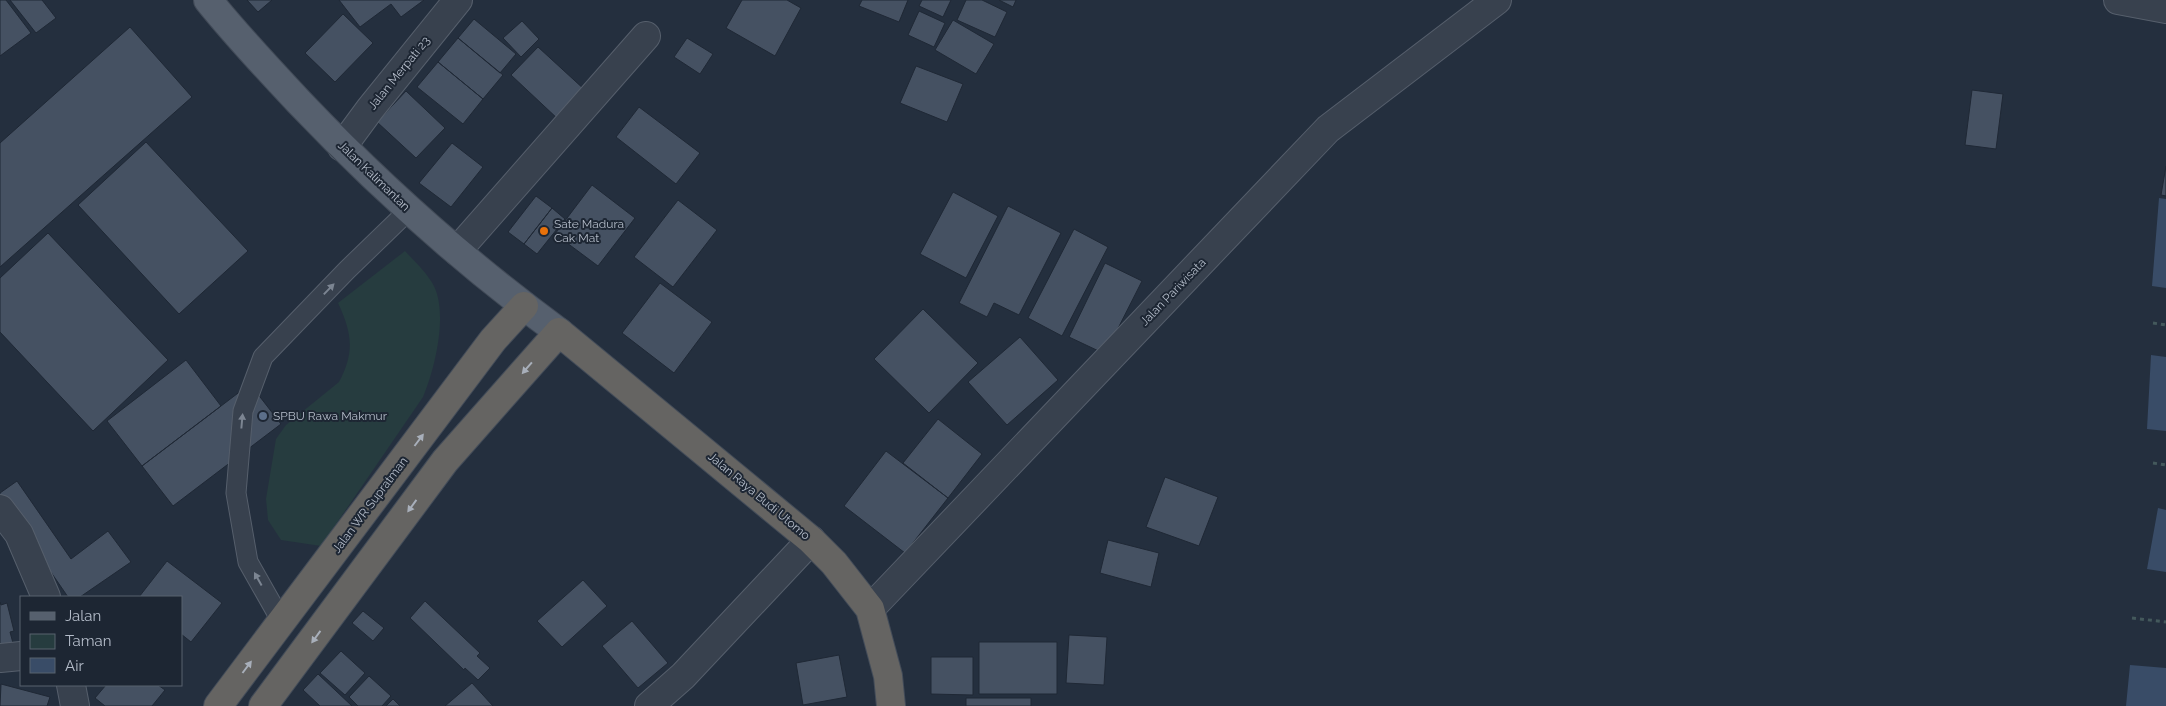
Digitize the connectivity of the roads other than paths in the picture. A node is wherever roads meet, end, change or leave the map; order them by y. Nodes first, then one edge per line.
1 (208, 0) edge
2 (458, 0) edge
3 (1497, 0) edge
4 (2118, 0) edge
5 (2166, 9) edge
6 (646, 36) dead end
7 (342, 147) junction
8 (409, 210) junction
9 (457, 251) junction
10 (524, 306) junction
11 (559, 332) junction
12 (0, 509) edge
13 (811, 540) junction
14 (46, 596) edge
15 (870, 609) junction
16 (282, 622) junction
17 (20, 656) edge
18 (0, 658) edge
19 (71, 686) edge
20 (75, 706) edge
21 (218, 706) edge
22 (263, 706) edge
23 (648, 706) edge
24 (890, 706) edge

1 - 7 main road, Jalan Kalimantan
2 - 7 street, Jalan Merpati 23
3 - 15 street, Jalan Pariwisata
4 - 5 street
6 - 9 street
7 - 8 main road, Jalan Kalimantan
8 - 9 main road, Jalan Kalimantan
16 -> 8 lane
9 - 10 main road, Jalan Kalimantan
10 - 11 main road, Jalan Kalimantan
16 -> 10 highway, Jalan WR Supratman
11 - 13 highway, Jalan Raya Budi Utomo
11 -> 22 highway
12 - 14 street
13 - 15 highway, Jalan Raya Budi Utomo
13 - 23 street
15 - 24 highway, Jalan Raya Budi Utomo
21 -> 16 highway, Jalan WR Supratman
17 - 18 street
19 - 20 street

